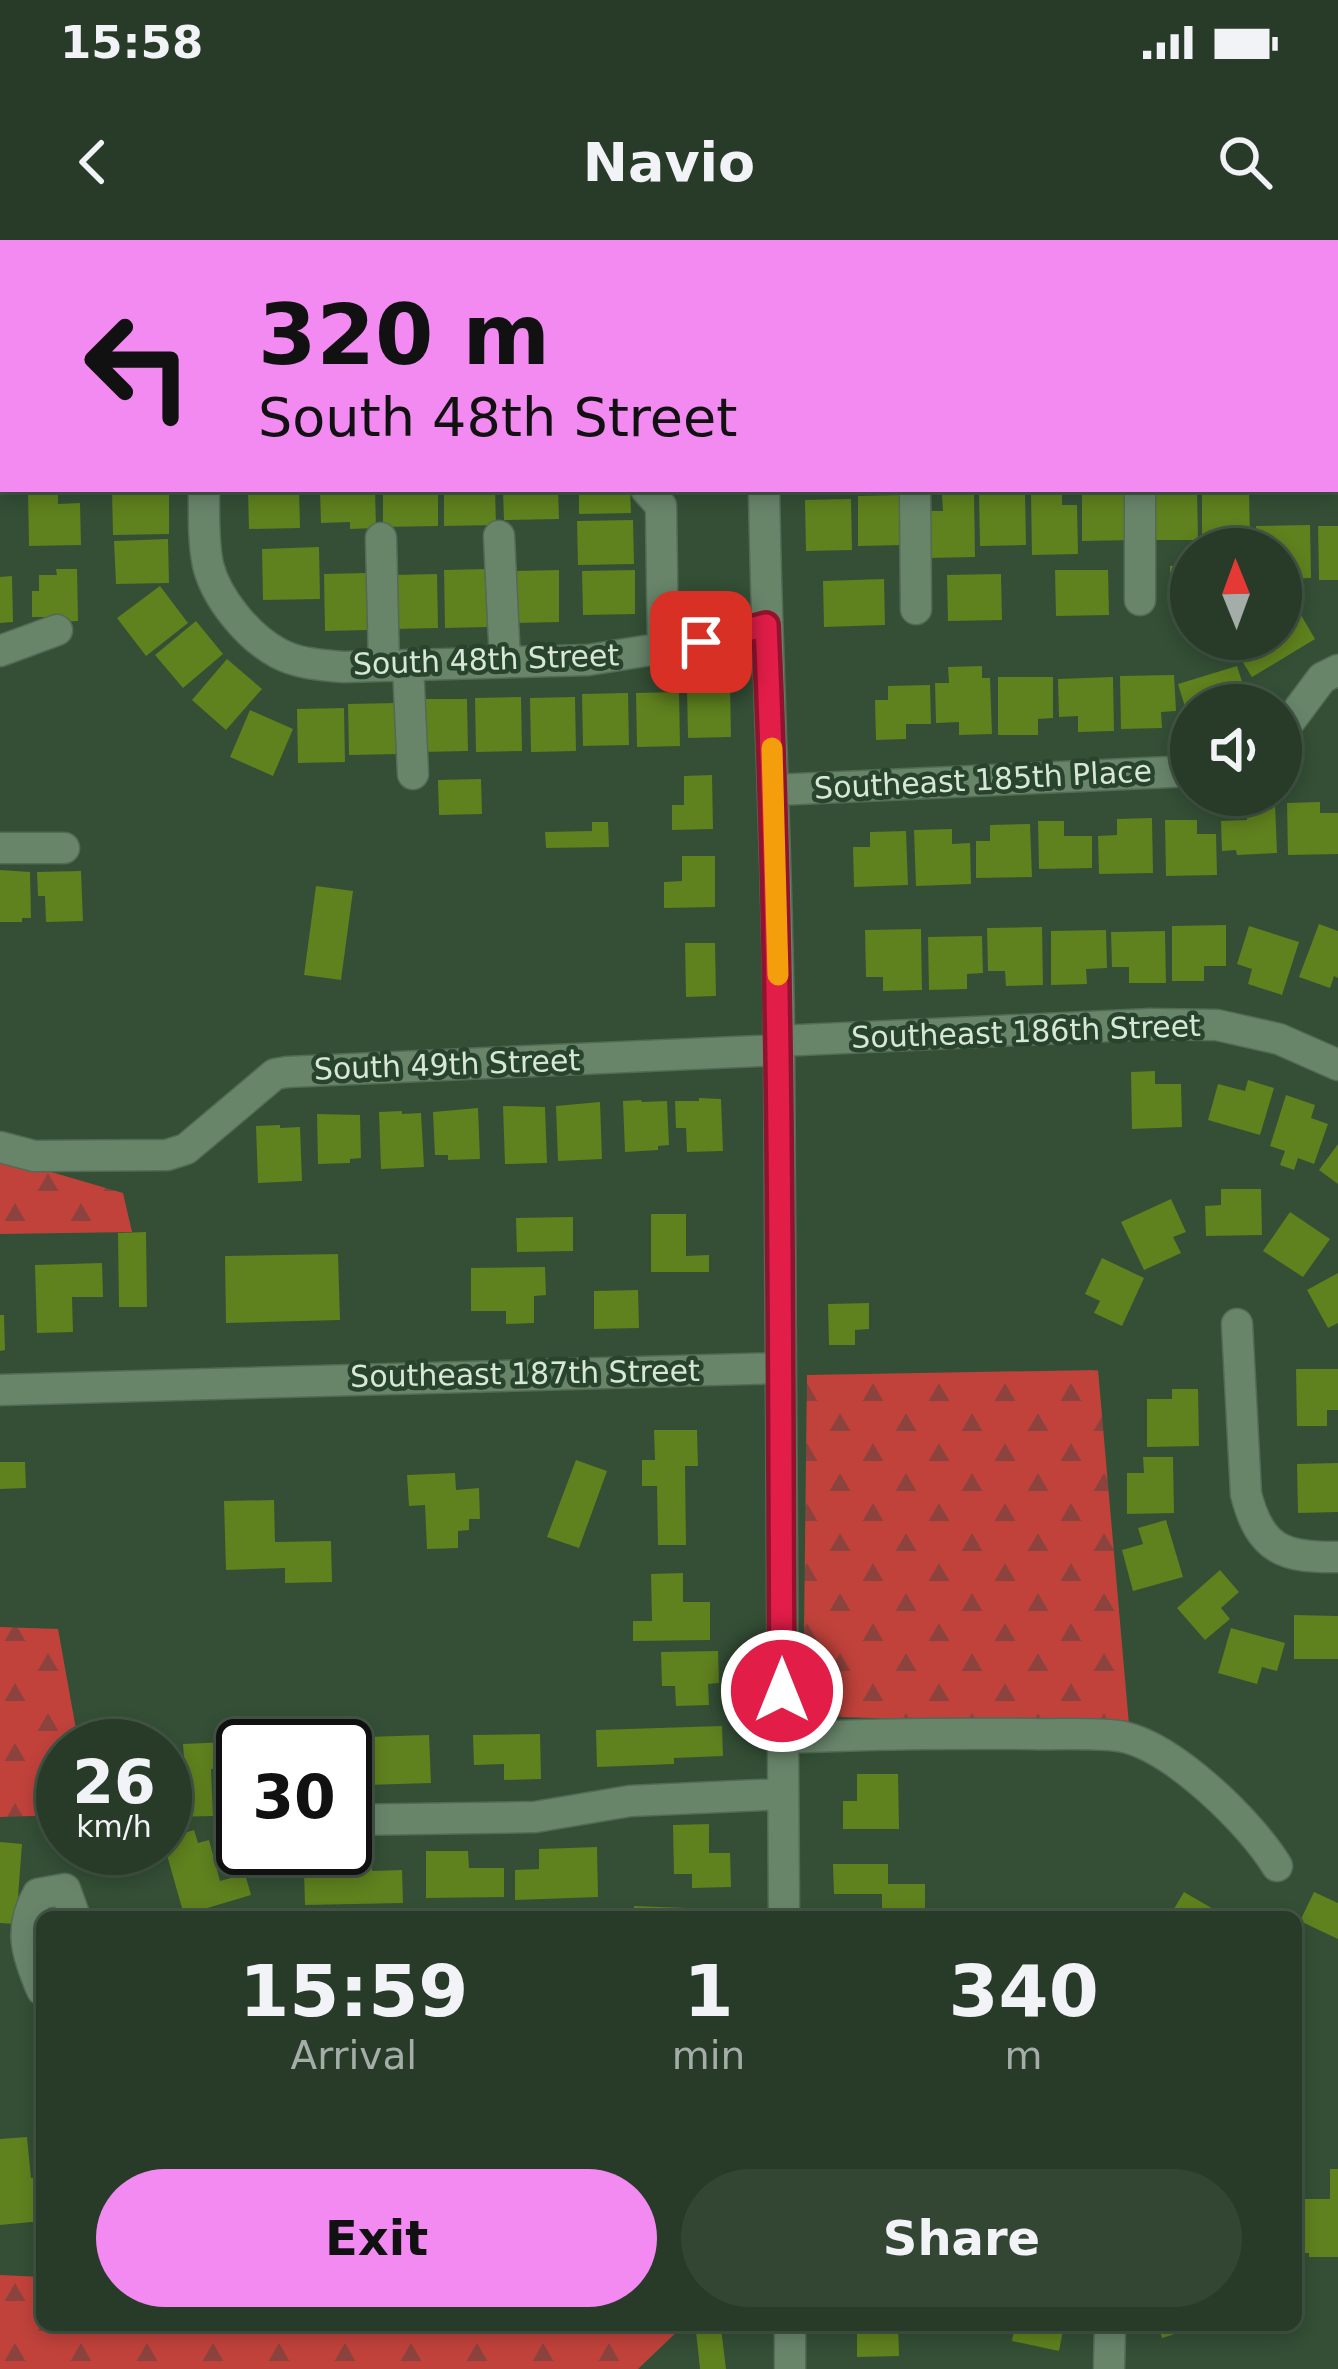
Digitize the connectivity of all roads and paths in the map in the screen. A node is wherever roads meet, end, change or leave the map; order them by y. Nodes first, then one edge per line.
1 (204, 492) edge
2 (649, 492) edge
3 (764, 492) edge
4 (915, 492) edge
5 (1140, 492) edge
6 (500, 536) dead end
7 (381, 538) dead end
8 (1141, 600) dead end
9 (916, 609) dead end
10 (766, 625) junction
11 (58, 630) dead end
12 (663, 649) junction
13 (0, 651) edge
14 (505, 662) junction
15 (396, 665) junction
16 (1338, 670) edge
17 (1302, 705) edge
18 (1170, 772) edge
19 (413, 774) dead end
20 (775, 790) junction
21 (0, 848) edge
22 (64, 848) dead end
23 (779, 1046) junction
24 (1338, 1065) edge
25 (0, 1148) edge
26 (1237, 1324) dead end
27 (781, 1367) junction
28 (0, 1390) edge
29 (1338, 1557) edge
30 (782, 1738) junction
31 (783, 1794) junction
32 (372, 1820) edge
33 (1277, 1866) dead end
34 (73, 1911) edge
35 (784, 1911) edge
36 (36, 1976) edge
37 (790, 2331) edge
38 (1110, 2331) edge
39 (790, 2369) edge
40 (1109, 2369) edge

1 - 15 street, South 48th Street
2 - 12 street
3 - 10 street
4 - 9 street
5 - 8 street
6 - 14 street
7 - 15 street
10 - 12 street, South 48th Street
10 - 20 street
11 - 13 street
12 - 14 street, South 48th Street
14 - 15 street, South 48th Street
15 - 19 street
16 - 17 street
18 - 20 street, Southeast 185th Place
20 - 23 street
21 - 22 street
23 - 24 street, Southeast 186th Street
23 - 25 street, South 49th Street
23 - 27 street
26 - 29 street
27 - 28 street, Southeast 187th Street
27 - 30 street
30 - 31 street
30 - 33 street
31 - 32 street
31 - 35 street
34 - 36 street
37 - 39 street
38 - 40 street

